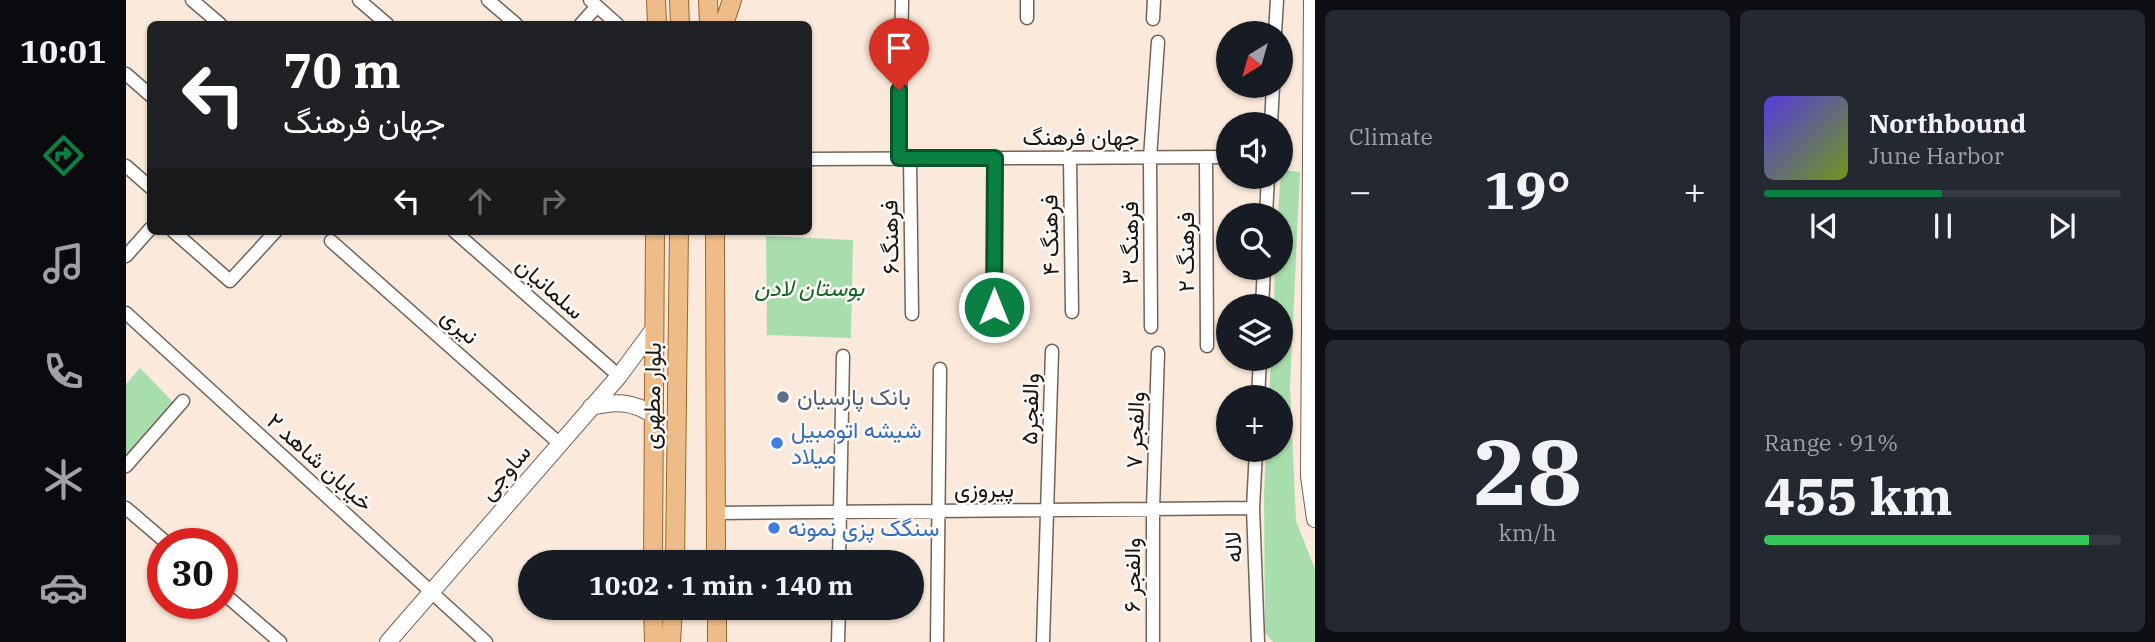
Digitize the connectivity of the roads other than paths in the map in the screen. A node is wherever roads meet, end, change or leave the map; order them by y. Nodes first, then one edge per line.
1 (192, 0) edge
2 (359, 0) edge
3 (488, 0) edge
4 (656, 0) edge
5 (679, 0) edge
6 (708, 0) edge
7 (732, 0) edge
8 (902, 0) edge
9 (1027, 0) edge
10 (1154, 0) edge
11 (1277, 0) edge
12 (1312, 0) edge
13 (594, 3) edge
14 (1027, 18) dead end
15 (1153, 19) dead end
16 (216, 21) edge
17 (384, 21) edge
18 (512, 21) edge
19 (583, 21) edge
20 (614, 21) edge
21 (657, 21) edge
22 (680, 21) edge
23 (709, 21) edge
24 (725, 21) edge
25 (1276, 21) edge
26 (1158, 42) dead end
27 (126, 74) edge
28 (147, 92) edge
29 (1206, 157) junction
30 (1216, 157) edge
31 (904, 158) junction
32 (995, 158) junction
33 (1070, 158) junction
34 (1150, 158) junction
35 (812, 159) edge
36 (126, 166) edge
37 (147, 184) edge
38 (147, 232) edge
39 (178, 235) edge
40 (272, 235) edge
41 (459, 235) edge
42 (655, 235) edge
43 (678, 235) edge
44 (715, 235) edge
45 (331, 241) dead end
46 (126, 256) edge
47 (1072, 312) dead end
48 (126, 313) edge
49 (912, 314) dead end
50 (1151, 327) dead end
51 (653, 330) junction
52 (993, 332) dead end
53 (1207, 346) dead end
54 (1052, 351) dead end
55 (1158, 353) dead end
56 (843, 356) dead end
57 (940, 369) dead end
58 (619, 376) junction
59 (183, 401) dead end
60 (591, 407) junction
61 (653, 415) junction
62 (560, 444) junction
63 (1255, 462) edge
64 (126, 466) edge
65 (126, 508) edge
66 (1253, 508) junction
67 (1153, 509) junction
68 (1048, 510) junction
69 (940, 511) junction
70 (840, 512) junction
71 (716, 513) junction
72 (1315, 519) edge
73 (149, 528) edge
74 (653, 550) edge
75 (674, 550) edge
76 (716, 550) edge
77 (839, 550) edge
78 (431, 592) junction
79 (238, 606) edge
80 (653, 620) edge
81 (672, 620) edge
82 (717, 620) edge
83 (839, 620) edge
84 (717, 640) edge
85 (1259, 641) edge
86 (280, 642) edge
87 (388, 642) edge
88 (486, 642) edge
89 (654, 642) edge
90 (671, 642) edge
91 (838, 642) edge
92 (937, 642) edge
93 (1044, 642) edge
94 (1153, 642) edge

1 - 16 street
2 - 17 street
3 - 18 street
4 - 21 main road
5 - 22 main road
6 - 23 main road
7 - 24 main road
8 - 31 street, فرهنگ۶
9 - 14 street
10 - 15 street
11 - 25 street
12 - 72 main road
13 - 19 street
13 - 20 street
26 - 34 street, فرهنگ ۳
27 - 28 street
29 - 30 street, جهان فرهنگ
29 - 34 street, جهان فرهنگ
29 - 53 street, فرهنگ ۲
31 - 32 street, جهان فرهنگ
31 - 35 street, جهان فرهنگ
31 - 49 street, فرهنگ۶
32 - 33 street, جهان فرهنگ
32 - 52 street
33 - 34 street, جهان فرهنگ
33 - 47 street, فرهنگ ۴
34 - 50 street, فرهنگ ۳
36 - 37 street
38 - 46 street
39 - 40 street
41 - 58 street, سلمانیان
42 - 51 main road
43 - 75 main road, بلوار مطهری
44 - 71 main road
45 - 62 street, نیری
48 - 78 street, خیابان شاهد ۲
51 - 58 main road, ساوجی
51 - 61 main road
54 - 68 street, والفجر۵
55 - 67 street, والفجر ۷
56 - 70 street
57 - 69 street
58 - 60 main road, ساوجی
59 - 64 street
60 - 61 main road
60 - 62 main road, ساوجی
61 - 74 main road
62 - 78 main road, ساوجی
63 - 66 street, لاله
65 - 73 street
66 - 67 street, پیروزی
66 - 85 street, لاله
67 - 68 street, پیروزی
67 - 94 street, والفجر ۶
68 - 69 street, پیروزی
68 - 93 street, والفجر۵
69 - 70 street, پیروزی
69 - 92 street
70 - 71 street, پیروزی
70 - 77 street
71 - 76 main road
78 - 87 main road, ساوجی
78 - 88 street, خیابان شاهد ۲
79 - 86 street
80 - 89 main road
81 - 90 main road
82 - 84 main road
83 - 91 street

